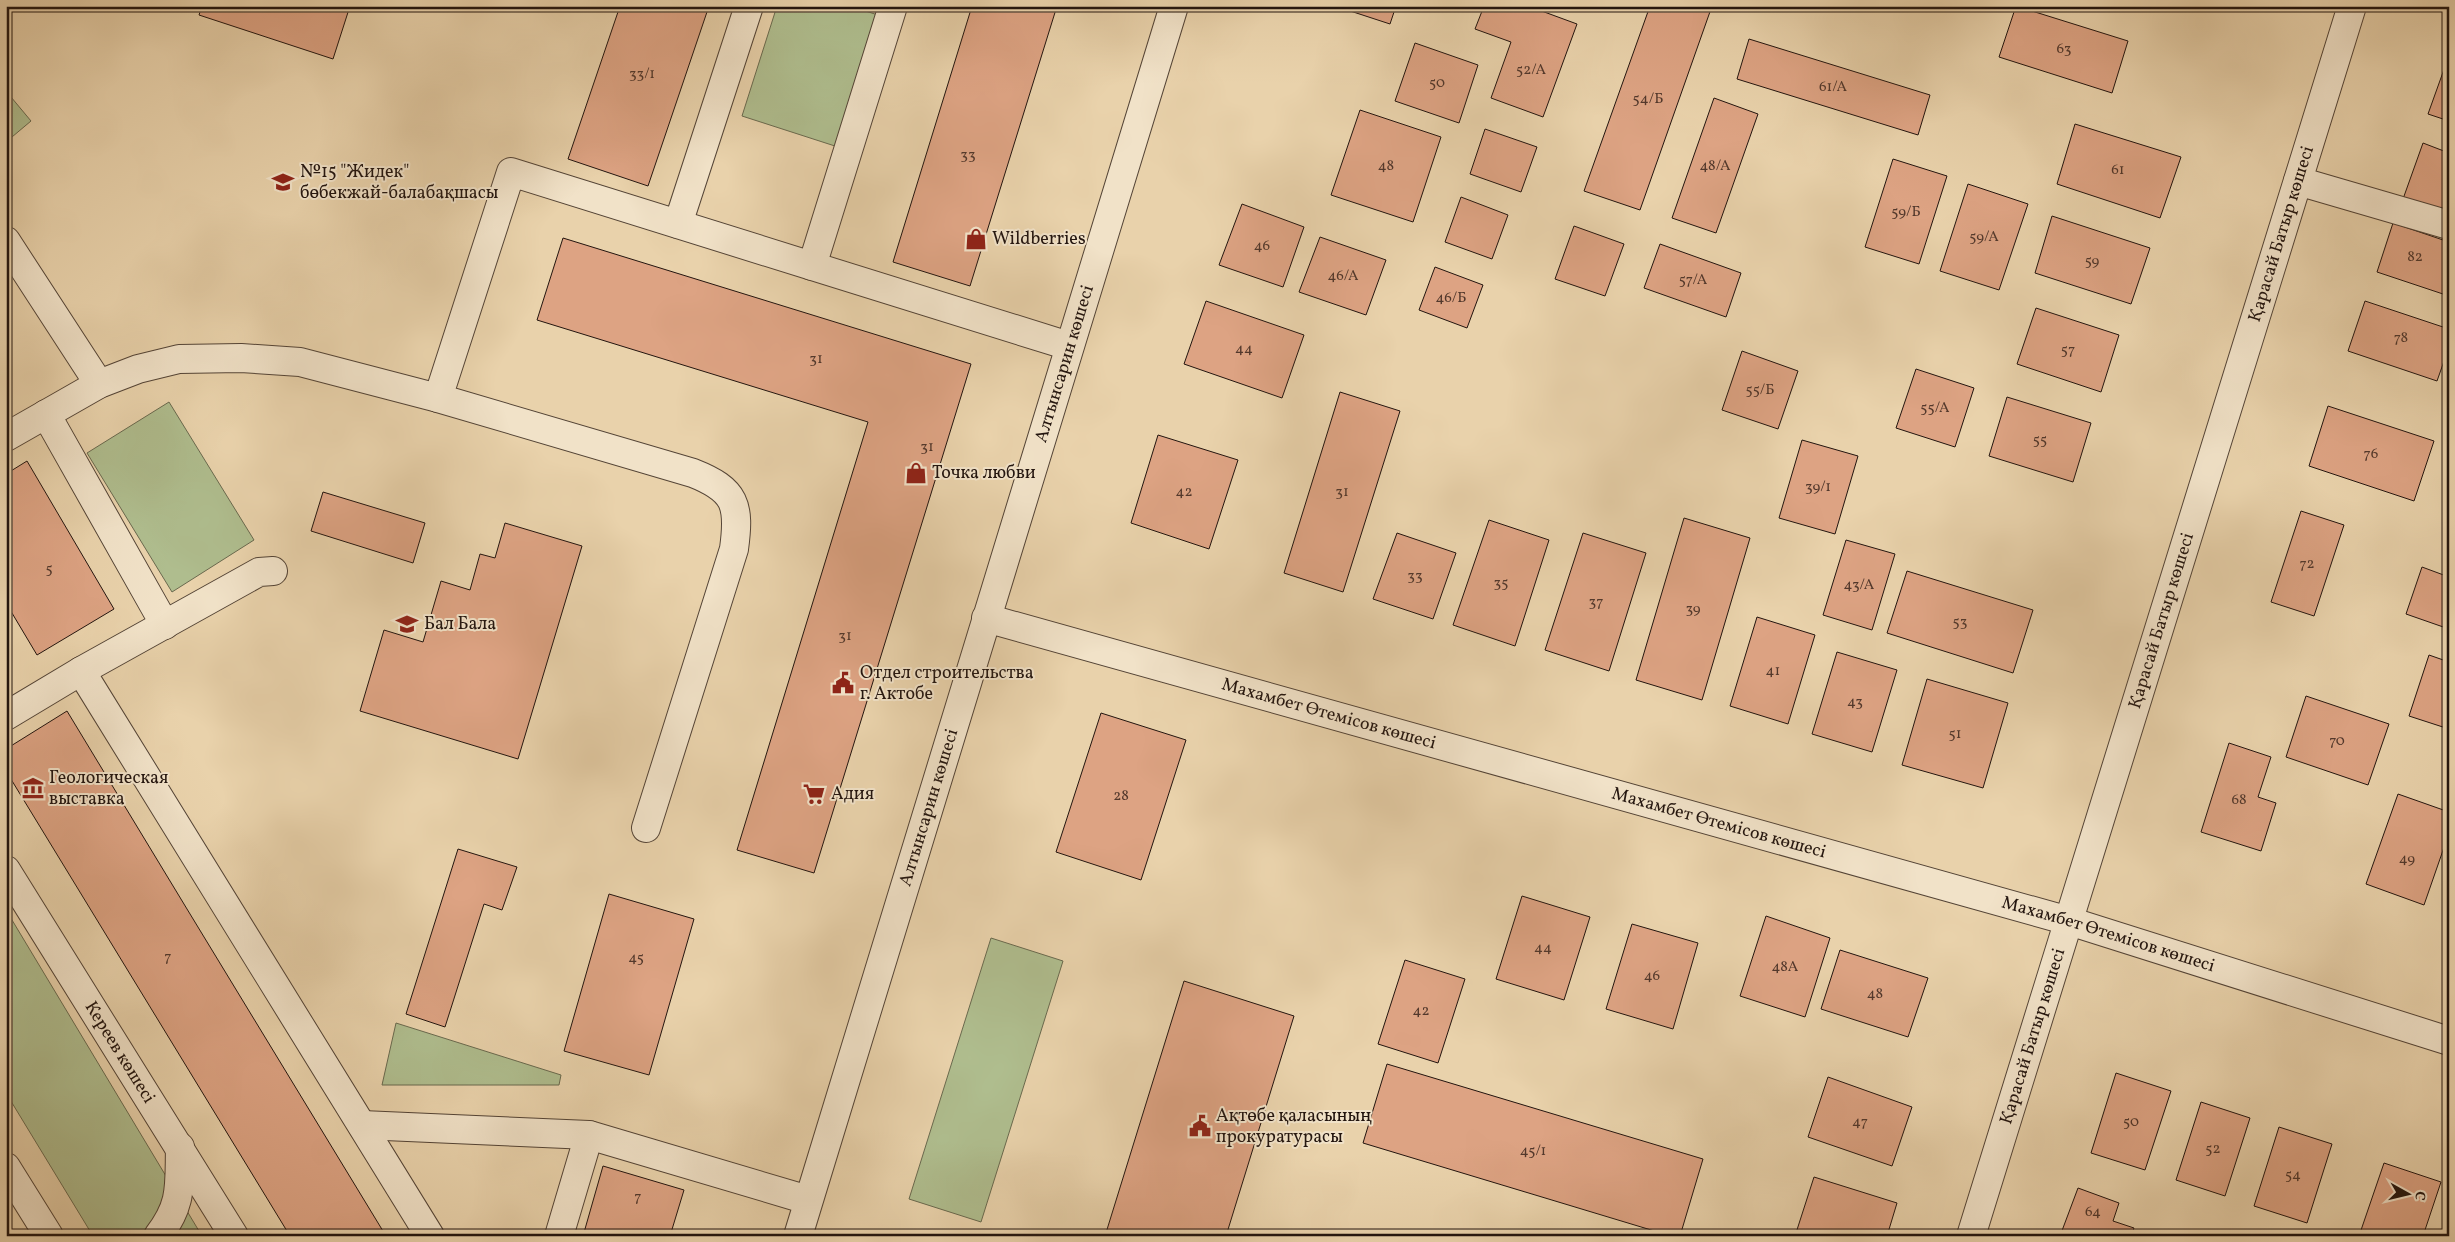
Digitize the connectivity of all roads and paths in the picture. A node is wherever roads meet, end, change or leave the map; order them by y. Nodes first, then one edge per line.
1 (749, 6) edge
2 (893, 6) edge
3 (1174, 6) edge
4 (2352, 6) edge
5 (2298, 180) junction
6 (678, 224) junction
7 (2449, 225) edge
8 (6, 241) edge
9 (812, 266) junction
10 (1069, 346) junction
11 (99, 384) junction
12 (438, 398) junction
13 (46, 414) junction
14 (6, 437) edge
15 (273, 571) dead end
16 (986, 618) junction
17 (165, 626) junction
18 (81, 671) junction
19 (6, 716) edge
20 (646, 828) dead end
21 (6, 870) edge
22 (2069, 921) junction
23 (2449, 1041) edge
24 (362, 1125) junction
25 (589, 1135) junction
26 (180, 1147) junction
27 (6, 1167) edge
28 (808, 1200) junction
29 (49, 1236) edge
30 (158, 1236) edge
31 (234, 1236) edge
32 (430, 1236) edge
33 (559, 1236) edge
34 (798, 1236) edge
35 (1971, 1236) edge

1 - 6 street
2 - 9 street
3 - 10 street, Алтынсарин көшесі
4 - 5 street, Қарасай Батыр көшесі
5 - 7 street
5 - 22 street, Қарасай Батыр көшесі
6 - 9 street
6 - 12 street
8 - 11 street
9 - 10 street
10 - 16 street, Алтынсарин көшесі
11 - 12 street
11 - 13 street
12 - 20 street
13 - 14 street
13 - 17 street
15 - 17 street
16 - 22 street, Махамбет Өтемісов көшесі
16 - 28 street, Алтынсарин көшесі
17 - 18 street
18 - 19 street
18 - 24 street
21 - 26 street, Кереев көшесі
22 - 23 street, Махамбет Өтемісов көшесі
22 - 35 street, Қарасай Батыр көшесі
24 - 25 street
24 - 32 street
25 - 28 street
25 - 33 street
26 - 30 street
26 - 31 street, Кереев көшесі
27 - 29 street
28 - 34 street, Алтынсарин көшесі

